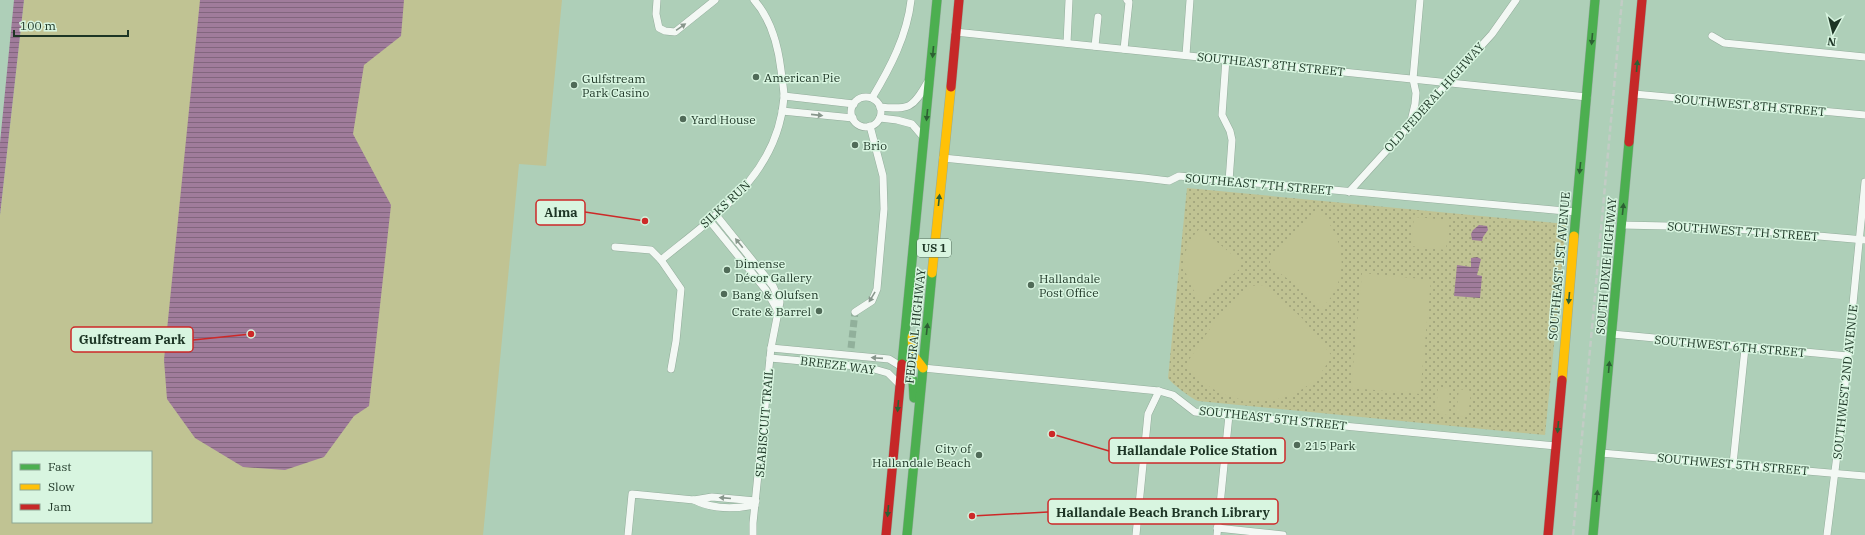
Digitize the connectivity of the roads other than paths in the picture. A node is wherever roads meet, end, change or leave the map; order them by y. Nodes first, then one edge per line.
1 (657, 0) edge
2 (715, 0) edge
3 (754, 0) edge
4 (911, 0) edge
5 (937, 0) edge
6 (959, 0) edge
7 (1069, 0) edge
8 (1127, 0) edge
9 (1190, 0) edge
10 (1420, 0) edge
11 (1516, 0) edge
12 (1595, 0) edge
13 (1642, 0) edge
14 (1098, 17) dead end
15 (955, 32) junction
16 (1712, 36) dead end
17 (1067, 43) junction
18 (1095, 46) junction
19 (1124, 49) junction
20 (1186, 55) junction
21 (1865, 57) edge
22 (1226, 60) junction
23 (930, 76) junction
24 (1413, 79) junction
25 (1447, 83) junction
26 (1634, 94) junction
27 (784, 96) junction
28 (1587, 96) junction
29 (872, 98) junction
30 (854, 104) junction
31 (880, 107) junction
32 (782, 111) junction
33 (1865, 115) edge
34 (853, 118) junction
35 (880, 118) junction
36 (1411, 122) junction
37 (870, 126) junction
38 (924, 138) junction
39 (943, 158) junction
40 (1229, 181) junction
41 (1865, 182) edge
42 (1349, 192) junction
43 (1576, 212) junction
44 (716, 215) junction
45 (709, 220) junction
46 (1621, 225) junction
47 (1862, 240) edge
48 (616, 246) dead end
49 (661, 260) junction
50 (778, 311) junction
51 (855, 312) dead end
52 (906, 322) junction
53 (1612, 334) junction
54 (771, 348) junction
55 (851, 348) tunnel mouth
56 (1745, 348) junction
57 (850, 356) junction
58 (1848, 356) junction
59 (770, 358) junction
60 (902, 368) junction
61 (923, 368) junction
62 (671, 369) dead end
63 (900, 385) junction
64 (1159, 391) junction
65 (918, 415) junction
66 (1229, 415) junction
67 (1556, 446) junction
68 (1601, 452) junction
69 (1733, 464) junction
70 (1836, 473) junction
71 (1865, 476) edge
72 (755, 503) junction
73 (1217, 531) edge
74 (628, 535) edge
75 (753, 535) edge
76 (886, 535) edge
77 (907, 535) edge
78 (1136, 535) edge
79 (1283, 535) edge
80 (1548, 535) edge
81 (1593, 535) edge
82 (1827, 535) edge

1 -> 2 street
3 - 27 street, SILKS RUN
4 - 29 street
5 -> 23 main road, FEDERAL HIGHWAY / US 1
6 - 15 main road, FEDERAL HIGHWAY / US 1
7 - 17 street
8 - 19 street
9 - 20 street
10 - 24 street
11 - 25 street, OLD FEDERAL HIGHWAY
12 -> 28 main road, SOUTHEAST 1ST AVENUE
26 -> 13 main road, SOUTH DIXIE HIGHWAY
14 - 18 street
15 - 17 street, SOUTHEAST 8TH STREET
15 - 39 main road, FEDERAL HIGHWAY / US 1
16 - 21 street
17 - 18 street, SOUTHEAST 8TH STREET
18 - 19 street, SOUTHEAST 8TH STREET
19 - 20 street, SOUTHEAST 8TH STREET
20 - 22 street, SOUTHEAST 8TH STREET
22 - 24 street, SOUTHEAST 8TH STREET
22 - 40 street
23 - 31 street
23 -> 38 main road, FEDERAL HIGHWAY / US 1
24 - 25 street, SOUTHEAST 8TH STREET
24 - 36 street
25 - 28 street, SOUTHEAST 8TH STREET
25 - 36 street, OLD FEDERAL HIGHWAY
26 - 33 street, SOUTHWEST 8TH STREET
46 -> 26 main road, SOUTH DIXIE HIGHWAY
27 - 30 street
27 - 32 street, SILKS RUN
28 -> 43 main road, SOUTHEAST 1ST AVENUE
29 - 30 street
29 - 31 street
30 - 34 street
31 - 35 street
32 -> 34 street
32 - 44 street, SILKS RUN
34 - 37 street
35 - 37 street
35 - 38 street
36 - 42 street, OLD FEDERAL HIGHWAY
37 -> 51 street
38 - 52 main road, FEDERAL HIGHWAY / US 1
39 - 40 street, SOUTHEAST 7TH STREET
61 -> 39 main road, FEDERAL HIGHWAY / US 1
40 - 42 street, SOUTHEAST 7TH STREET
41 - 47 street, SOUTHWEST 2ND AVENUE
42 - 43 street, SOUTHEAST 7TH STREET
43 -> 67 main road, SOUTHEAST 1ST AVENUE
44 - 45 street, SILKS RUN
50 -> 44 street, SEABISCUIT TRAIL
45 - 49 street, SILKS RUN
45 - 50 street
46 - 47 street, SOUTHWEST 7TH STREET
46 - 53 main road, SOUTH DIXIE HIGHWAY
47 - 58 street, SOUTHWEST 2ND AVENUE
48 - 49 street
49 - 62 street
50 - 54 street, SEABISCUIT TRAIL
52 - 60 main road, FEDERAL HIGHWAY / US 1
52 - 61 main road
53 - 56 street, SOUTHWEST 6TH STREET
68 -> 53 main road, SOUTH DIXIE HIGHWAY
54 - 57 street, BREEZE WAY
54 - 59 street, SEABISCUIT TRAIL
55 - 57 street
56 - 58 street, SOUTHWEST 6TH STREET
56 - 69 street
60 -> 57 street, BREEZE WAY
58 - 70 street, SOUTHWEST 2ND AVENUE
59 - 63 street, BREEZE WAY
59 - 72 street, SEABISCUIT TRAIL
60 - 63 main road, FEDERAL HIGHWAY / US 1
60 - 65 main road
61 - 64 street, SOUTHEAST 5TH STREET
61 - 65 main road, FEDERAL HIGHWAY / US 1
63 -> 76 main road, FEDERAL HIGHWAY / US 1
64 - 66 street, SOUTHEAST 5TH STREET
64 - 78 street
65 - 77 main road, FEDERAL HIGHWAY / US 1
66 - 67 street, SOUTHEAST 5TH STREET
66 - 73 street
67 - 80 main road, SOUTHEAST 1ST AVENUE
68 - 69 street, SOUTHWEST 5TH STREET
81 -> 68 main road, SOUTH DIXIE HIGHWAY
69 - 70 street, SOUTHWEST 5TH STREET
70 - 71 street, SOUTHWEST 5TH STREET
70 - 82 street, SOUTHWEST 2ND AVENUE
72 - 74 street
72 - 75 street, SEABISCUIT TRAIL
73 - 79 street

